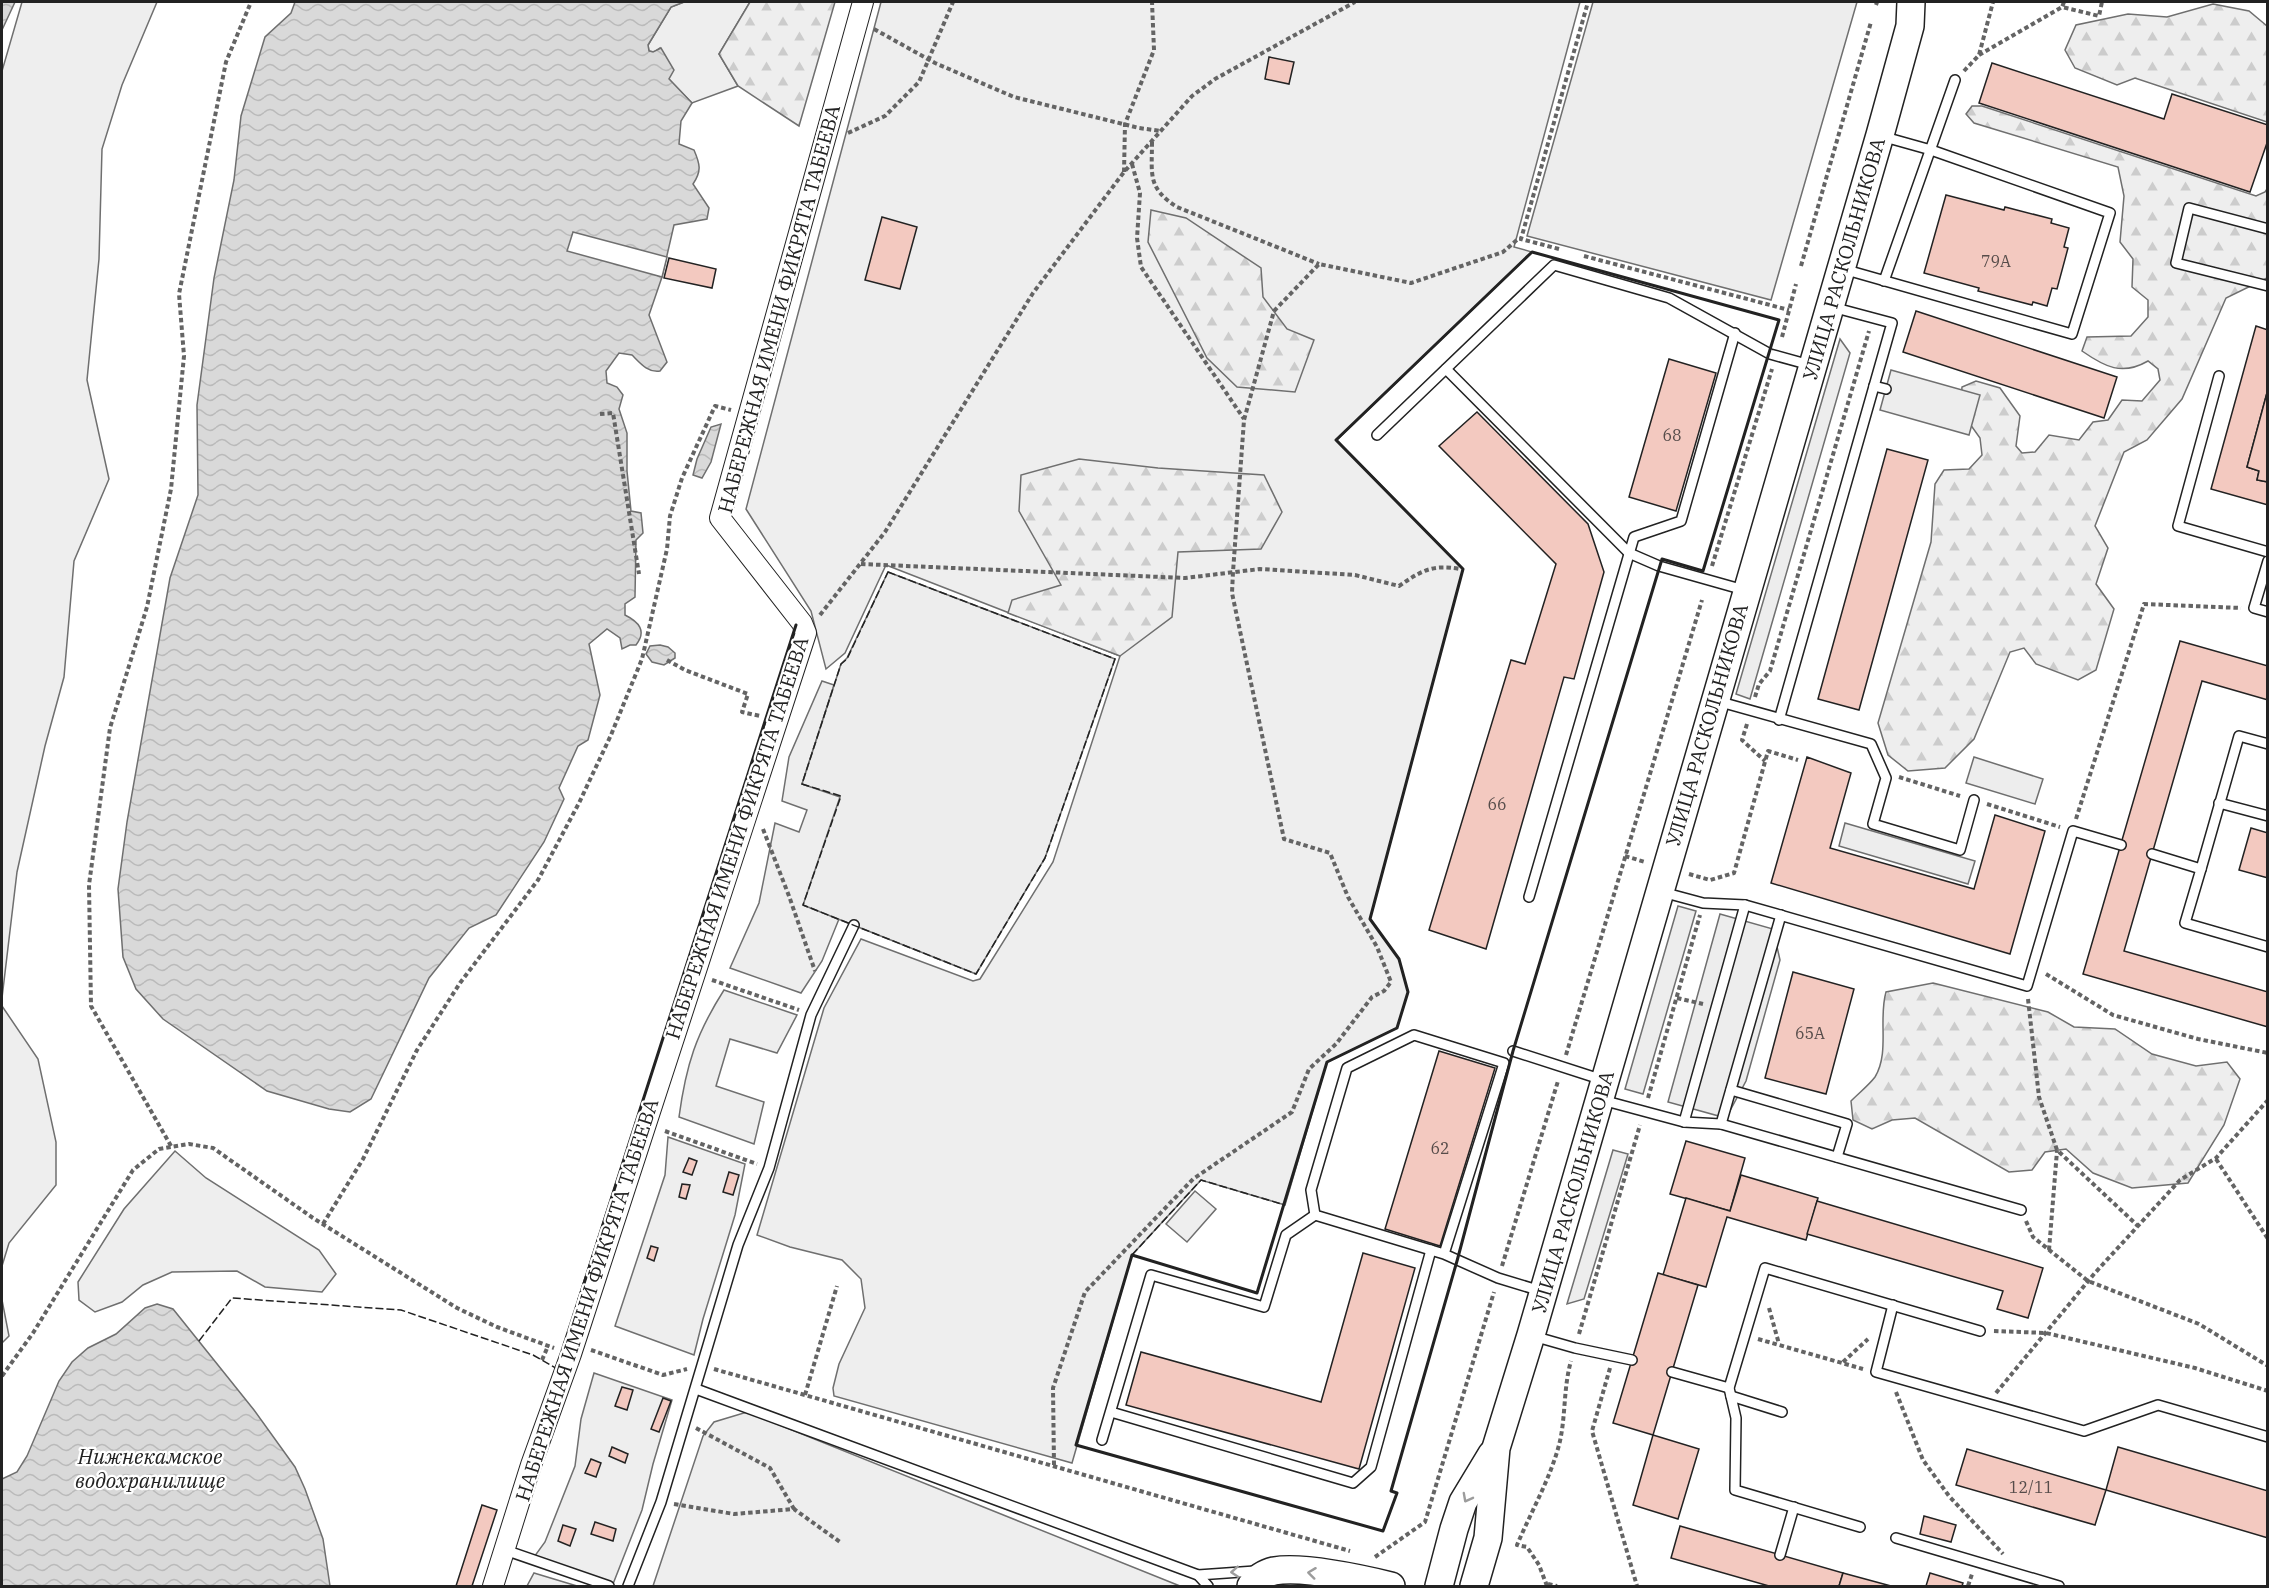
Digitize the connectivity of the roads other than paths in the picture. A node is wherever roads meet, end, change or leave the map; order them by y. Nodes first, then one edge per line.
1 (862, 2) edge
2 (1926, 2) edge
3 (1911, 14) edge
4 (1955, 80) road end
5 (1880, 135) junction
6 (1931, 150) junction
7 (2268, 229) edge
8 (1841, 268) junction
9 (1884, 281) junction
10 (2268, 286) edge
11 (1830, 306) junction
12 (1735, 333) junction
13 (1813, 365) junction
14 (1446, 369) junction
15 (2219, 376) dead end
16 (1874, 386) junction
17 (1886, 388) dead end
18 (1377, 435) dead end
19 (2268, 552) edge
20 (1629, 553) junction
21 (2268, 561) edge
22 (1746, 591) junction
23 (2268, 612) edge
24 (1715, 700) junction
25 (1779, 720) junction
26 (2268, 744) edge
27 (1974, 800) road end
28 (2219, 803) junction
29 (2268, 816) edge
30 (2121, 845) dead end
31 (2152, 854) dead end
32 (2201, 869) junction
33 (1659, 892) junction
34 (1529, 897) dead end
35 (1745, 905) junction
36 (1781, 915) junction
37 (854, 925) dead end
38 (2268, 946) edge
39 (1513, 1051) dead end
40 (1602, 1090) junction
41 (1731, 1090) junction
42 (1684, 1122) junction
43 (1721, 1124) junction
44 (1837, 1157) junction
45 (2021, 1210) road end
46 (1315, 1215) junction
47 (1431, 1250) junction
48 (1444, 1254) junction
49 (1543, 1292) junction
50 (1893, 1305) junction
51 (1980, 1330) road end
52 (1531, 1335) junction
53 (1632, 1360) dead end
54 (1672, 1372) dead end
55 (696, 1389) junction
56 (1730, 1392) junction
57 (1111, 1412) junction
58 (1782, 1412) dead end
59 (2268, 1437) edge
60 (1102, 1440) dead end
61 (1496, 1448) junction
62 (1794, 1508) junction
63 (1860, 1527) dead end
64 (1896, 1538) dead end
65 (505, 1550) junction
66 (1780, 1555) dead end
67 (1198, 1575) junction
68 (1262, 1579) edge
69 (493, 1587) edge
70 (609, 1587) edge
71 (628, 1587) edge
72 (1208, 1587) edge
73 (1390, 1587) edge
74 (1439, 1587) edge
75 (1474, 1587) edge
76 (2059, 1587) edge

1 - 65 street, НАБЕРЕЖНАЯ ИМЕНИ ФИКРЯТА ТАБЕЕВА
2 - 3 street, УЛИЦА РАСКОЛЬНИКОВА
3 - 5 street, УЛИЦА РАСКОЛЬНИКОВА
4 - 6 lane
5 - 6 lane
5 - 8 street, УЛИЦА РАСКОЛЬНИКОВА
6 - 9 lane
6 - 9 lane
7 - 10 lane
8 - 9 lane
8 - 11 street, УЛИЦА РАСКОЛЬНИКОВА
11 - 13 street, УЛИЦА РАСКОЛЬНИКОВА
11 - 16 lane
12 - 13 lane
12 - 14 lane
12 - 20 lane
13 - 22 street, УЛИЦА РАСКОЛЬНИКОВА
14 - 18 lane
14 - 20 lane
15 - 19 lane
16 - 17 lane
16 - 25 lane
20 - 22 lane
20 - 34 lane
21 - 23 lane
22 - 24 street, УЛИЦА РАСКОЛЬНИКОВА
24 - 25 lane
24 - 33 street, УЛИЦА РАСКОЛЬНИКОВА
25 - 27 lane
26 - 28 lane
28 - 29 lane
28 - 32 lane
30 - 36 lane
31 - 32 lane
32 - 38 lane
33 - 35 lane
33 - 40 street, УЛИЦА РАСКОЛЬНИКОВА
35 - 36 lane
35 - 42 lane
36 - 41 lane
37 - 55 lane
39 - 40 lane
40 - 42 lane
40 - 49 street, УЛИЦА РАСКОЛЬНИКОВА
41 - 43 lane
41 - 44 lane
42 - 43 lane
43 - 44 lane
44 - 45 lane
46 - 47 lane
46 - 48 lane
46 - 57 lane
47 - 48 lane
47 - 57 lane
48 - 49 lane
49 - 52 street, УЛИЦА РАСКОЛЬНИКОВА
50 - 51 lane
50 - 56 lane
50 - 59 lane
52 - 53 lane
52 - 61 street, УЛИЦА РАСКОЛЬНИКОВА
54 - 56 lane
55 - 67 lane
55 - 71 lane
56 - 58 lane
56 - 62 lane
57 - 60 lane
61 -> 74 street, УЛИЦА РАСКОЛЬНИКОВА
61 - 75 street, УЛИЦА РАСКОЛЬНИКОВА
62 - 63 lane
62 - 66 lane
64 - 76 lane
65 - 69 street, НАБЕРЕЖНАЯ ИМЕНИ ФИКРЯТА ТАБЕЕВА
65 - 70 lane
68 -> 67 lane
67 - 72 lane
73 -> 68 street

